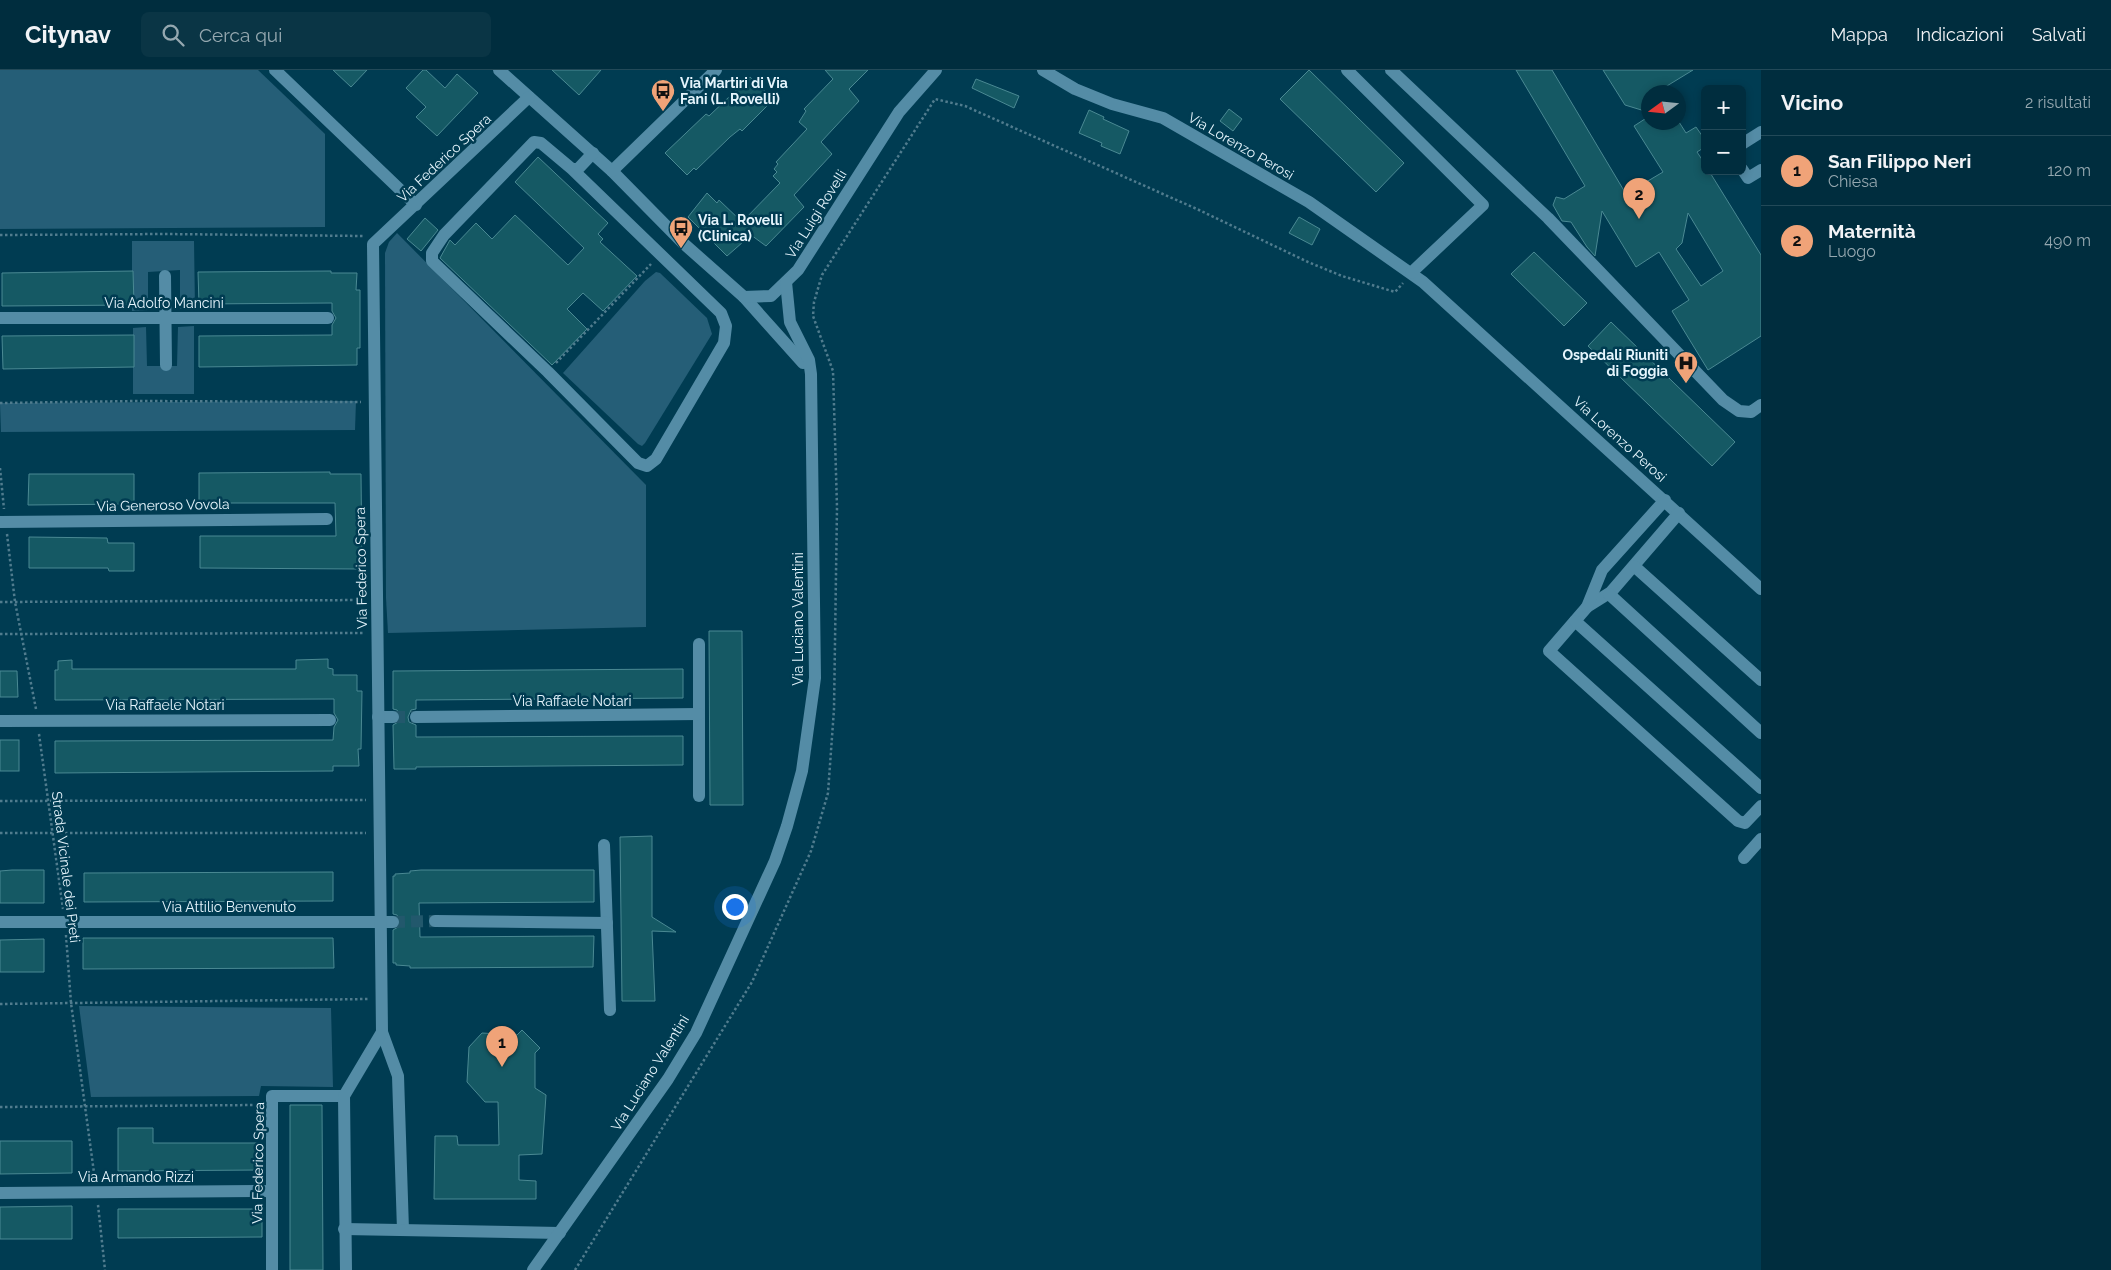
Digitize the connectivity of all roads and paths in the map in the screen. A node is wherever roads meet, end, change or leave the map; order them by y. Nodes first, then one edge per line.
1 (275, 70) edge
2 (499, 70) edge
3 (716, 70) edge
4 (936, 70) edge
5 (1043, 70) edge
6 (1347, 70) edge
7 (1392, 70) edge
8 (529, 97) junction
9 (1761, 132) edge
10 (1746, 141) edge
11 (593, 154) junction
12 (572, 169) junction
13 (1761, 170) edge
14 (612, 171) junction
15 (1746, 175) edge
16 (416, 206) junction
17 (0, 235) edge
18 (382, 236) junction
19 (660, 254) junction
20 (1411, 273) junction
21 (165, 276) dead end
22 (786, 282) junction
23 (744, 297) junction
24 (0, 318) edge
25 (166, 318) junction
26 (328, 318) dead end
27 (166, 365) dead end
28 (548, 372) junction
29 (811, 374) junction
30 (375, 402) junction
31 (0, 403) edge
32 (1761, 405) edge
33 (0, 468) edge
34 (1665, 500) junction
35 (1679, 513) junction
36 (327, 519) dead end
37 (3, 522) edge
38 (1634, 566) junction
39 (1761, 589) edge
40 (1609, 594) junction
41 (377, 600) junction
42 (0, 602) edge
43 (15, 602) junction
44 (1587, 607) junction
45 (1575, 621) junction
46 (377, 633) junction
47 (0, 634) edge
48 (22, 634) junction
49 (699, 644) dead end
50 (1761, 680) edge
51 (699, 714) junction
52 (378, 717) junction
53 (394, 717) tunnel mouth
54 (416, 717) tunnel mouth
55 (38, 720) junction
56 (330, 720) dead end
57 (0, 721) edge
58 (1761, 733) edge
59 (1761, 788) edge
60 (699, 796) dead end
61 (379, 800) junction
62 (0, 801) edge
63 (48, 801) junction
64 (1761, 806) edge
65 (52, 833) junction
66 (380, 833) junction
67 (0, 834) edge
68 (1761, 839) edge
69 (604, 845) dead end
70 (1744, 858) dead end
71 (435, 921) tunnel mouth
72 (0, 922) edge
73 (65, 922) junction
74 (387, 922) junction
75 (607, 923) junction
76 (381, 998) junction
77 (71, 1003) junction
78 (0, 1004) edge
79 (610, 1010) dead end
80 (382, 1032) junction
81 (272, 1096) junction
82 (344, 1096) junction
83 (0, 1107) edge
84 (85, 1107) junction
85 (272, 1191) junction
86 (97, 1192) junction
87 (0, 1193) edge
88 (344, 1229) junction
89 (403, 1230) junction
90 (560, 1232) junction
91 (105, 1270) edge
92 (272, 1270) edge
93 (346, 1270) edge
94 (533, 1270) edge
95 (575, 1270) edge

1 - 16 street
2 - 8 street
3 - 14 street
4 - 22 street, Via Luigi Rovelli
5 - 20 street, Via Lorenzo Perosi
6 - 20 street
7 - 32 street
8 - 11 street
8 - 16 street, Via Federico Spera
9 - 10 street
11 - 12 street
11 - 14 street
12 - 19 street
12 - 28 street
13 - 15 street
14 - 23 street
16 - 18 street, Via Federico Spera
17 - 18 path
18 - 30 street, Via Federico Spera
19 - 28 path
19 - 28 street
20 - 34 street, Via Lorenzo Perosi
20 - 95 path
21 - 25 street
22 - 23 street, Via Luigi Rovelli
22 - 29 street, Via Luciano Valentini
23 - 29 street
24 - 25 street, Via Adolfo Mancini
25 - 26 street, Via Adolfo Mancini
25 - 27 street
29 - 90 street, Via Luciano Valentini
30 - 31 path
30 - 41 street, Via Federico Spera
33 - 37 path, Strada Vicinale dei Preti
34 - 35 street, Via Lorenzo Perosi
34 - 44 street
35 - 38 street
35 - 39 street, Via Lorenzo Perosi
36 - 37 street, Via Generoso Vovola
37 - 43 path, Strada Vicinale dei Preti
38 - 40 street
38 - 50 street
40 - 44 street
40 - 58 street
41 - 43 path
41 - 46 street, Via Federico Spera
42 - 43 path
43 - 48 path, Strada Vicinale dei Preti
44 - 45 street
45 - 59 street
45 - 64 street
46 - 48 path
46 - 52 street, Via Federico Spera
47 - 48 path
48 - 55 path, Strada Vicinale dei Preti
49 - 51 street
51 - 54 street, Via Raffaele Notari
51 - 60 street
52 - 53 street
52 - 61 street, Via Federico Spera
55 - 56 street, Via Raffaele Notari
55 - 57 street, Via Raffaele Notari
55 - 63 path, Strada Vicinale dei Preti
61 - 63 path
61 - 66 street, Via Federico Spera
62 - 63 path
63 - 65 path, Strada Vicinale dei Preti
65 - 66 path
65 - 67 path
65 - 73 path, Strada Vicinale dei Preti
66 - 74 street, Via Federico Spera
68 - 70 street
69 - 75 street
71 - 75 street
72 - 73 street, Via Attilio Benvenuto
73 - 74 street, Via Attilio Benvenuto
73 - 77 path, Strada Vicinale dei Preti
74 - 76 street, Via Federico Spera
75 - 79 street
76 - 77 path
76 - 80 street, Via Federico Spera
77 - 78 path
77 - 84 path, Strada Vicinale dei Preti
80 - 82 street
80 - 89 street
81 - 82 street, Via Federico Spera
81 - 84 path
81 - 85 street, Via Federico Spera
82 - 88 street
83 - 84 path
84 - 86 path, Strada Vicinale dei Preti
85 - 86 street, Via Armando Rizzi
85 - 92 street, Via Federico Spera
86 - 87 street, Via Armando Rizzi
86 - 91 path, Strada Vicinale dei Preti
88 - 89 street
88 - 93 street
89 - 90 street
90 - 94 street, Via Luciano Valentini

